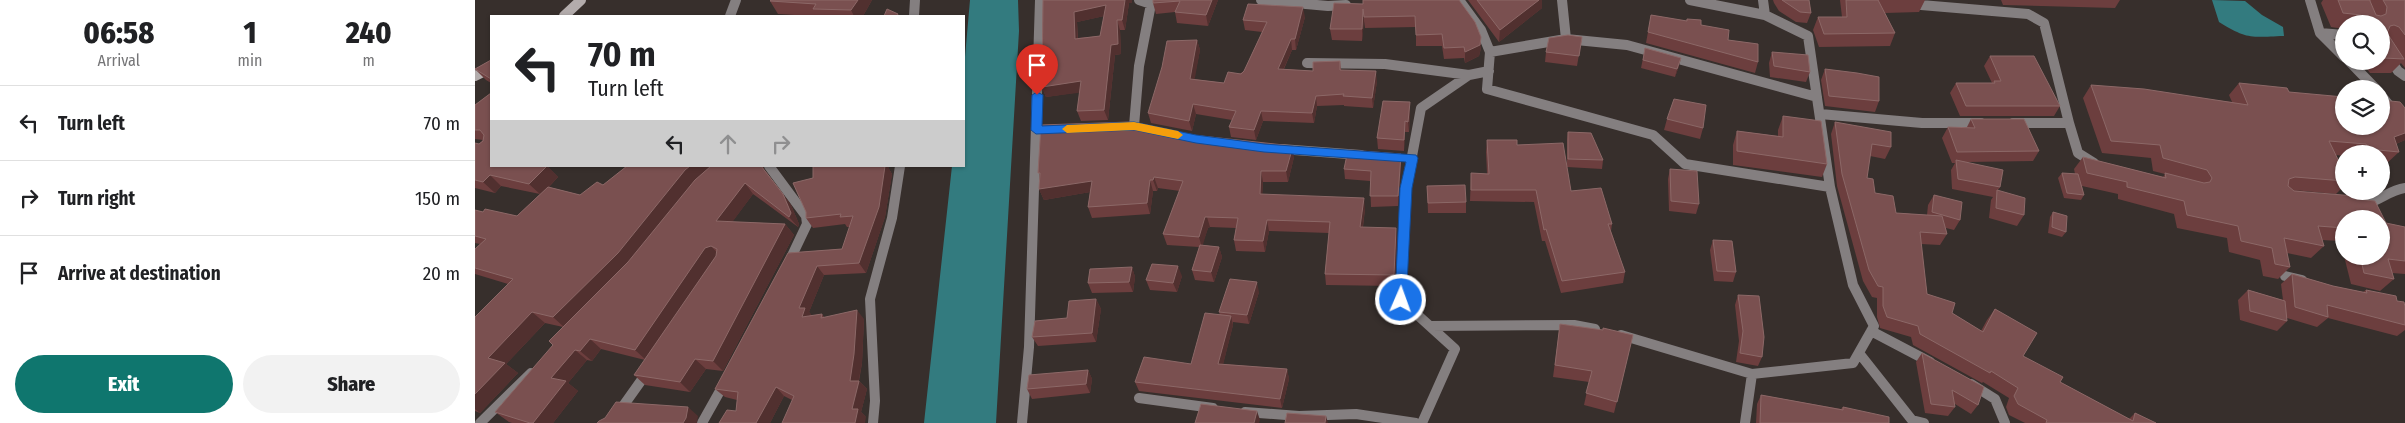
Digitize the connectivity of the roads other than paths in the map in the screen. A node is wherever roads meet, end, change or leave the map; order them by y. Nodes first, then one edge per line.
1 (581, 0) edge
2 (736, 0) edge
3 (915, 0) edge
4 (1040, 0) edge
5 (1139, 0) edge
6 (1261, 0) edge
7 (1459, 0) edge
8 (1562, 0) edge
9 (1690, 0) edge
10 (1763, 0) edge
11 (1909, 0) edge
12 (2310, 0) edge
13 (1352, 4) edge
14 (565, 15) edge
15 (730, 15) edge
16 (914, 15) edge
17 (1765, 15) junction
18 (2320, 33) junction
19 (2335, 34) edge
20 (1567, 39) junction
21 (2335, 48) edge
22 (1490, 52) junction
23 (2390, 59) edge
24 (1307, 63) dead end
25 (490, 68) edge
26 (2358, 70) edge
27 (1489, 71) junction
28 (1469, 75) junction
29 (475, 76) edge
30 (2405, 76) edge
31 (2367, 80) edge
32 (1817, 97) junction
33 (2390, 106) edge
34 (1820, 114) junction
35 (2069, 123) junction
36 (2405, 125) edge
37 (1133, 126) edge
38 (1274, 149) edge
39 (1373, 155) edge
40 (2100, 164) edge
41 (770, 167) edge
42 (900, 167) edge
43 (1830, 187) junction
44 (2405, 188) edge
45 (2350, 203) edge
46 (782, 276) edge
47 (2285, 276) edge
48 (2314, 283) edge
49 (1430, 326) junction
50 (1871, 331) junction
51 (1859, 353) junction
52 (541, 362) edge
53 (654, 362) edge
54 (1939, 366) edge
55 (731, 372) edge
56 (1752, 374) junction
57 (1964, 380) edge
58 (1139, 398) dead end
59 (480, 423) edge
60 (611, 423) edge
61 (702, 423) edge
62 (873, 423) edge
63 (1021, 423) edge
64 (1415, 423) edge
65 (1422, 423) edge
66 (1745, 423) edge
67 (1924, 423) edge
68 (2005, 423) edge

1 - 14 street
2 - 15 street
3 - 16 street
4 - 63 street
5 - 37 street
6 - 13 street
7 - 22 street
8 - 20 street
9 - 17 street
10 - 17 street
11 - 35 street
12 - 18 street
17 - 32 street
18 - 19 street
18 - 21 street
20 - 22 street
20 - 32 street
22 - 27 street
23 - 30 street
24 - 28 street
25 - 29 street
26 - 31 street
27 - 28 street
27 - 43 street
28 - 49 street
32 - 34 street
33 - 36 street
34 - 35 street
34 - 43 street
35 - 40 street
38 - 39 street
41 - 46 street
42 - 62 street
43 - 50 street
44 - 45 street
47 - 48 street
49 - 56 street
49 - 65 street
50 - 51 street
50 - 54 street
51 - 56 street
51 - 67 street
52 - 59 street
53 - 60 street
55 - 61 street
56 - 66 street
57 - 68 street
58 - 64 street

